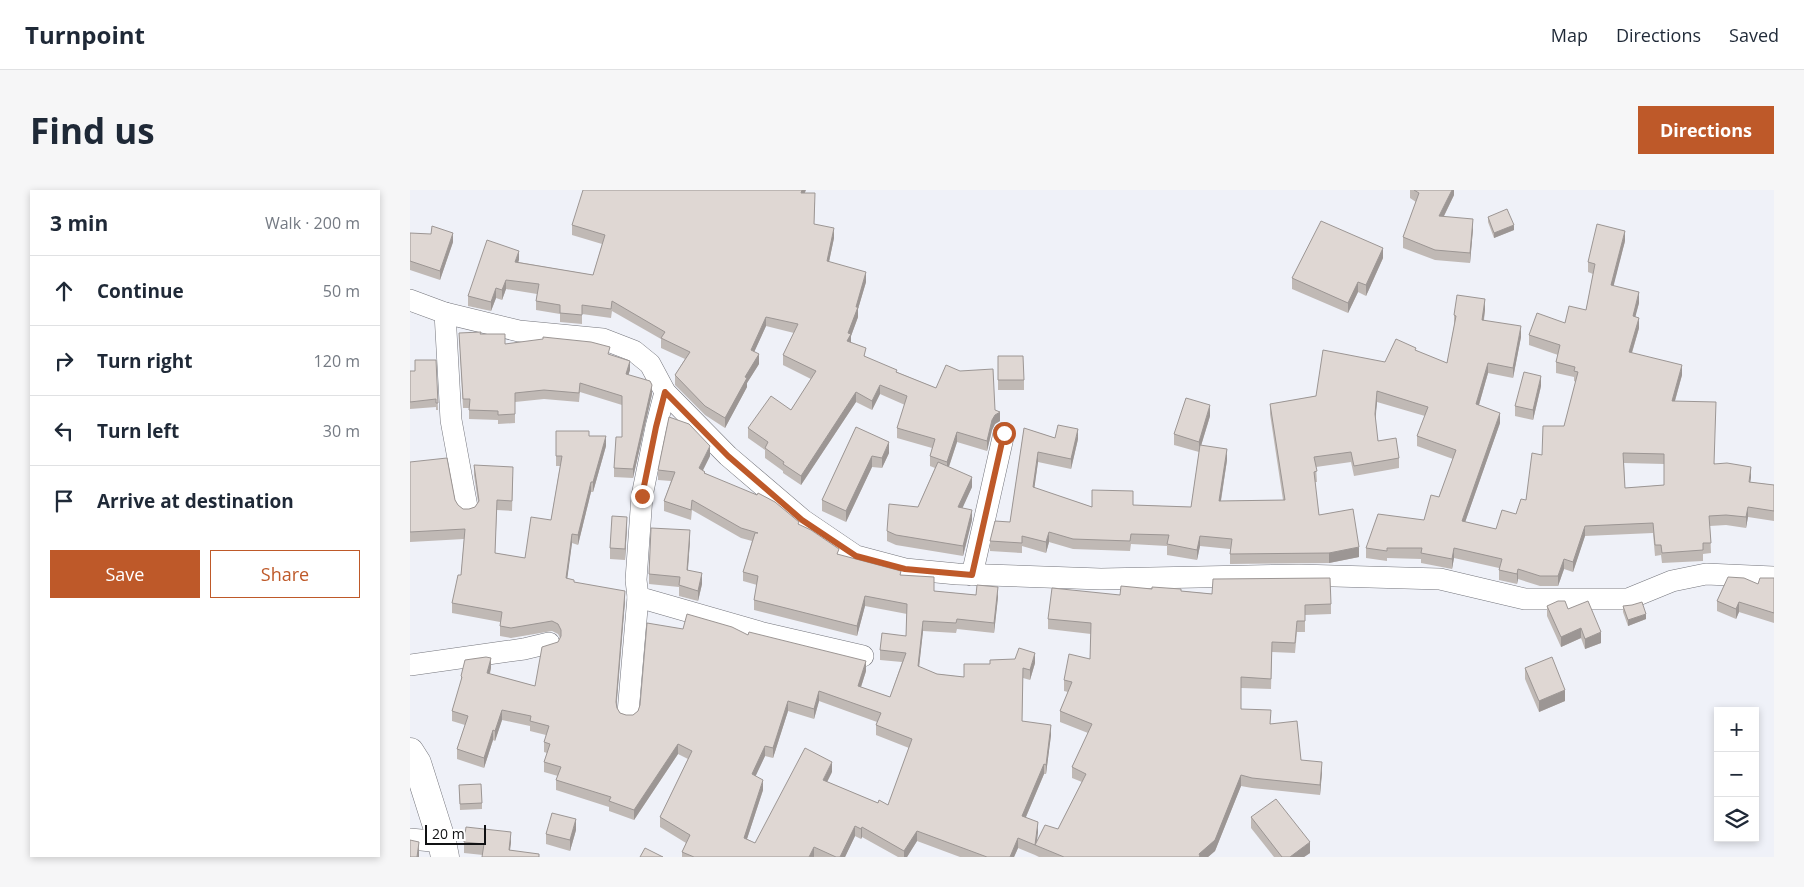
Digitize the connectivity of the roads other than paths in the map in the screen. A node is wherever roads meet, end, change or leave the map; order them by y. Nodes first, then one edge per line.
1 (410, 300) edge
2 (445, 313) junction
3 (665, 392) junction
4 (1004, 433) dead end
5 (467, 507) edge
6 (972, 575) junction
7 (1774, 577) edge
8 (638, 597) junction
9 (548, 643) edge
10 (863, 656) dead end
11 (410, 664) edge
12 (628, 713) edge
13 (410, 752) edge
14 (410, 839) edge
15 (443, 850) edge

1 - 2 street
2 - 3 street
2 - 5 street
3 - 6 street
3 - 8 street
4 - 6 street
6 - 7 street
8 - 10 street
8 - 12 street
9 - 11 street
13 - 15 street
14 - 15 street

